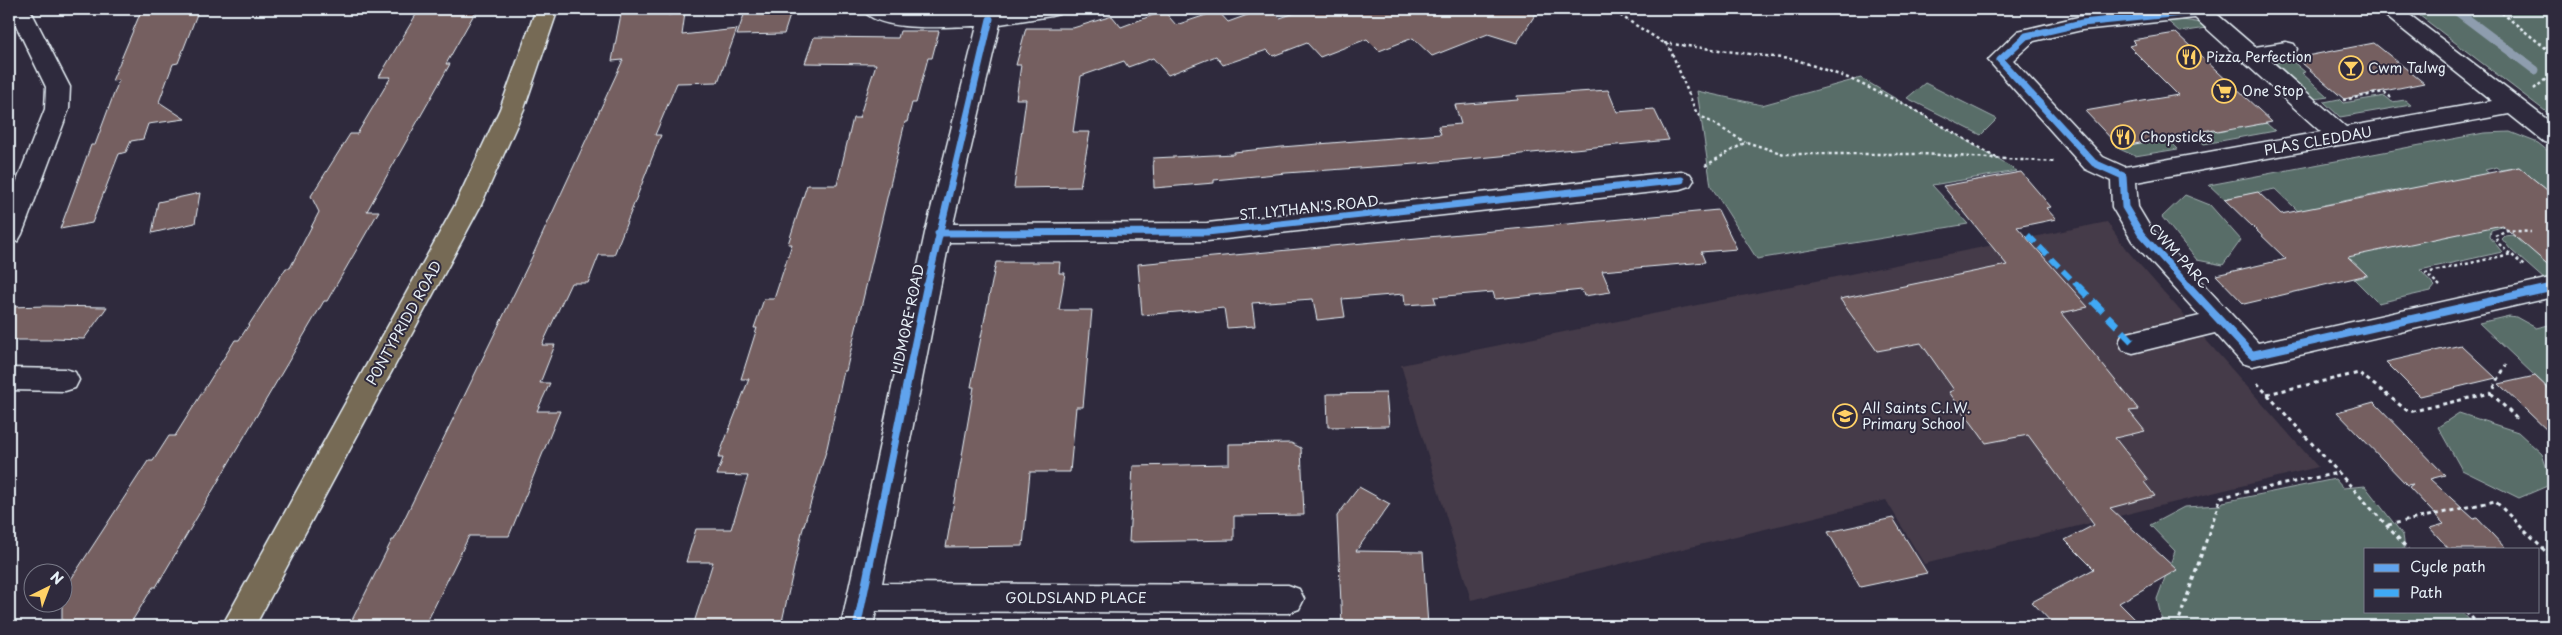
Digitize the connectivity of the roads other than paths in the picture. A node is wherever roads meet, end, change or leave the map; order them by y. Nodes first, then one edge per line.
1 (547, 9) edge
2 (873, 9) edge
3 (1051, 9) edge
4 (2388, 9) edge
5 (23, 14) edge
6 (990, 19) junction
7 (2286, 49) dead end
8 (2252, 55) junction
9 (2514, 105) junction
10 (2341, 136) junction
11 (2553, 136) edge
12 (2123, 176) junction
13 (1681, 180) road end
14 (938, 233) junction
15 (9, 234) edge
16 (2550, 288) road end
17 (2221, 321) junction
18 (2133, 342) dead end
19 (9, 379) edge
20 (65, 380) dead end
21 (1288, 599) dead end
22 (861, 612) edge
23 (238, 626) edge

1 - 23 main road, PONTYPRIDD ROAD
2 - 6 street
3 - 6 street
4 - 9 street
5 - 15 street
6 - 14 street, LIDMORE ROAD
7 - 8 street
8 - 10 street
8 - 12 street
9 - 10 street, PLAS CLEDDAU
9 - 11 street
10 - 12 street, PLAS CLEDDAU
12 - 17 street, CWM PARC
13 - 14 street, ST. LYTHAN'S ROAD
14 - 22 street, LIDMORE ROAD
16 - 17 street, CWM PARC
17 - 18 street
19 - 20 street
21 - 22 street, GOLDSLAND PLACE

